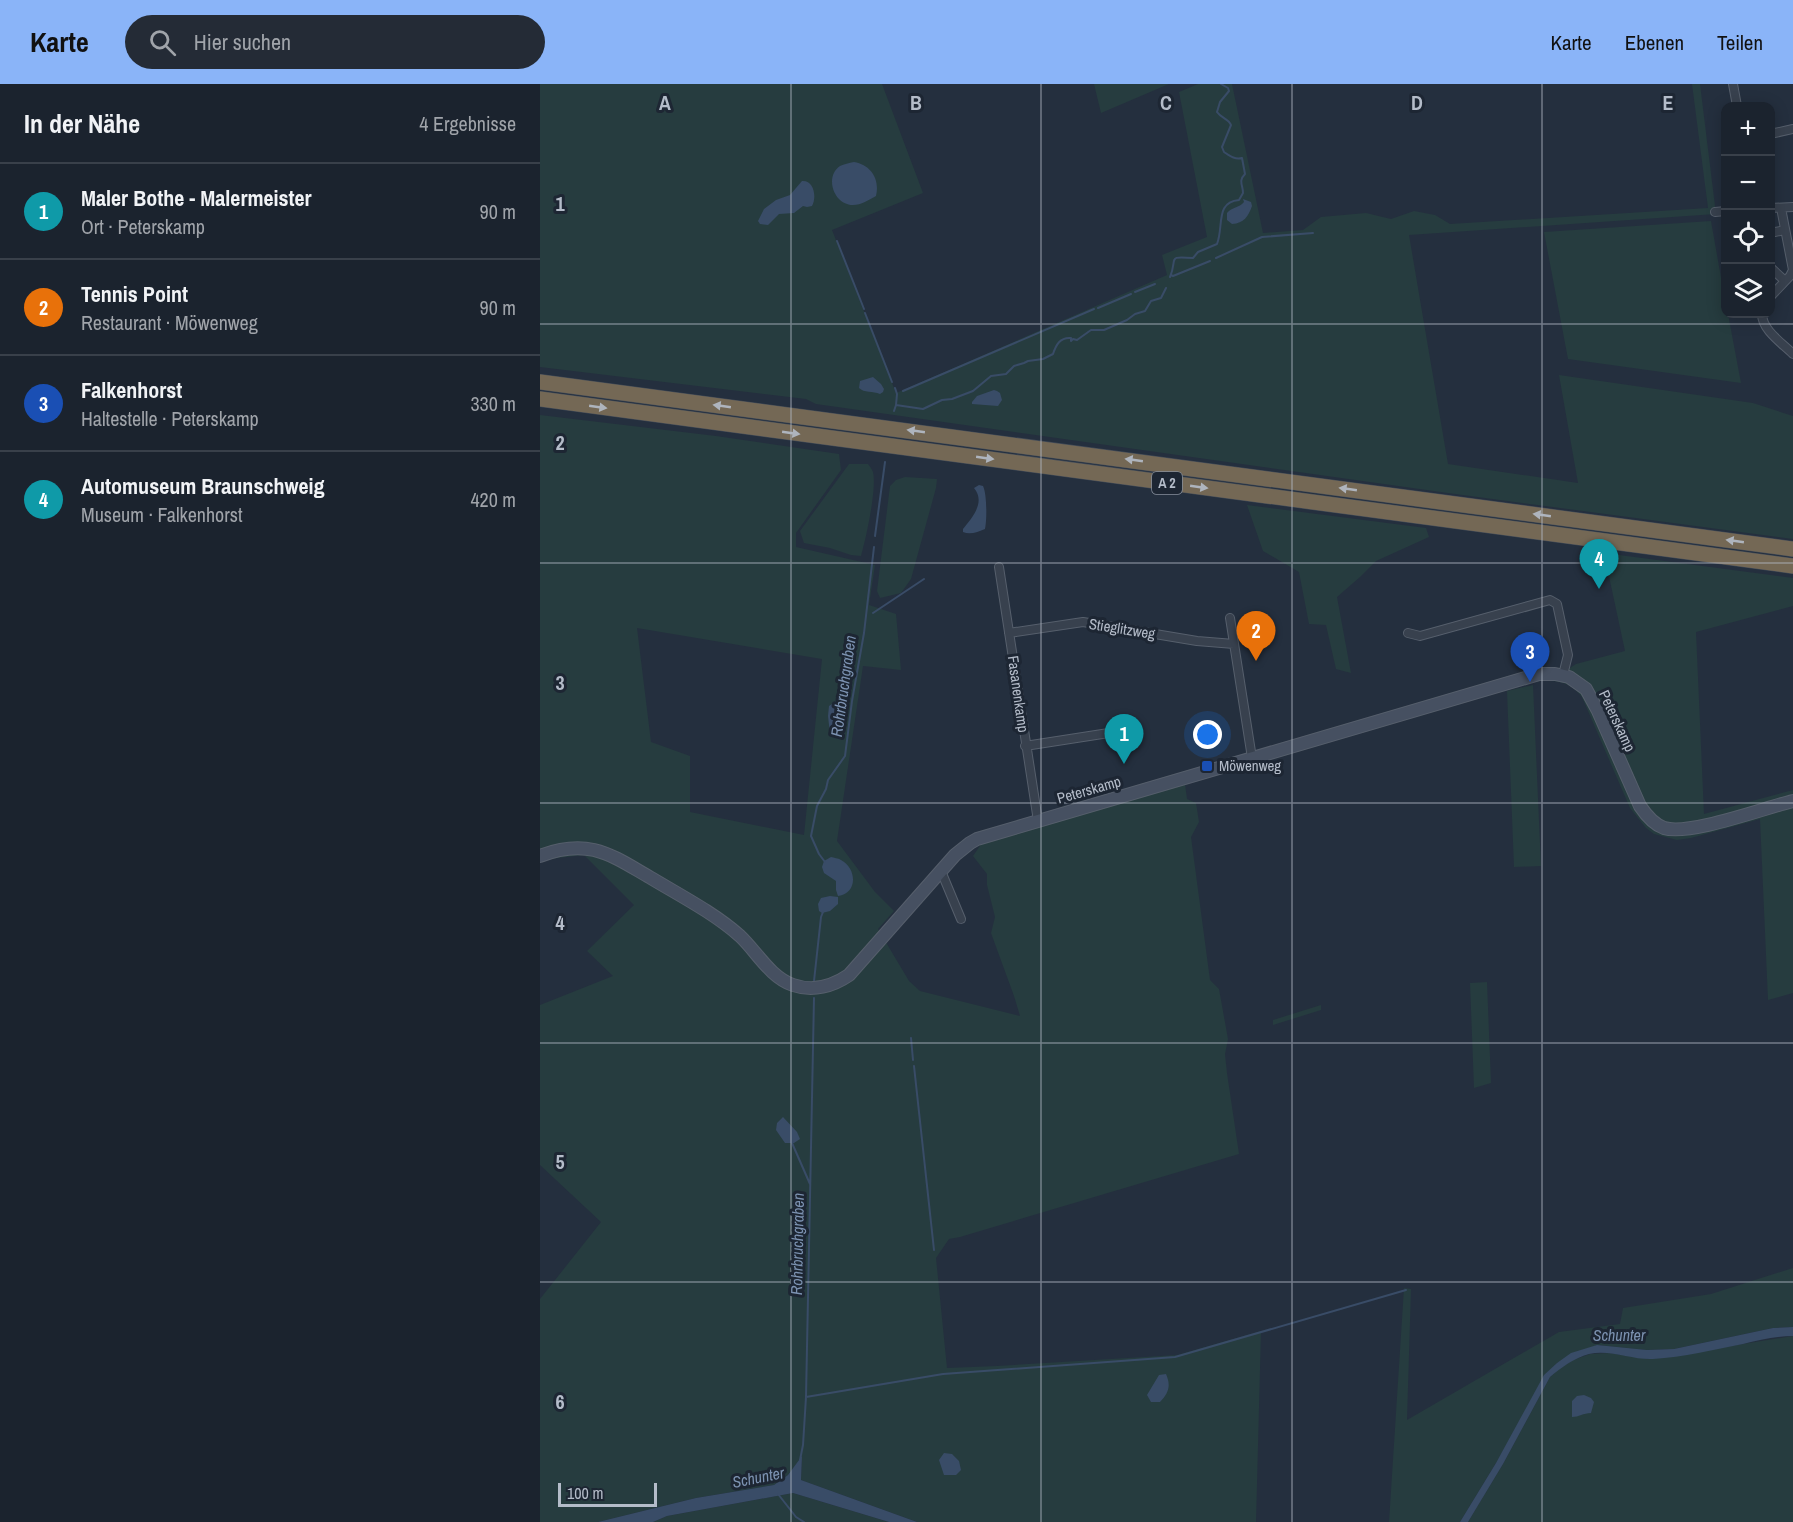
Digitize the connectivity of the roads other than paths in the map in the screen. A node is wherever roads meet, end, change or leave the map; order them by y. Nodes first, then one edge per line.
1 (1733, 84) edge
2 (1736, 102) edge
3 (1793, 129) edge
4 (1775, 133) edge
5 (1793, 207) edge
6 (1775, 208) edge
7 (1781, 208) junction
8 (1721, 211) edge
9 (1715, 212) dead end
10 (1785, 230) junction
11 (1775, 232) edge
12 (1775, 272) edge
13 (1785, 281) junction
14 (1775, 292) edge
15 (1762, 318) edge
16 (1793, 354) edge
17 (540, 381) edge
18 (540, 399) edge
19 (1793, 549) edge
20 (1793, 566) edge
21 (999, 567) dead end
22 (1230, 618) dead end
23 (1009, 633) junction
24 (1408, 633) dead end
25 (1234, 644) junction
26 (1563, 675) junction
27 (1128, 730) dead end
28 (1026, 746) junction
29 (1252, 758) junction
30 (1793, 801) edge
31 (1038, 821) junction
32 (540, 856) edge
33 (941, 871) junction
34 (961, 919) dead end

1 - 2 street
3 - 4 street
5 - 7 street
6 - 7 street
7 - 10 street
8 - 9 street
10 - 11 street
10 - 13 street
12 - 13 street
13 - 14 street
15 - 16 street
19 -> 17 highway, A 2
18 -> 20 highway, A 2
21 - 23 street, Fasanenkamp
22 - 25 street
23 - 25 street, Stieglitzweg
23 - 28 street, Fasanenkamp
24 - 26 street
25 - 29 street
26 - 29 street, Peterskamp
26 - 30 street, Peterskamp
27 - 28 street
28 - 31 street, Fasanenkamp
29 - 31 street, Peterskamp
31 - 33 street, Peterskamp
32 - 33 street, Peterskamp
33 - 34 street

